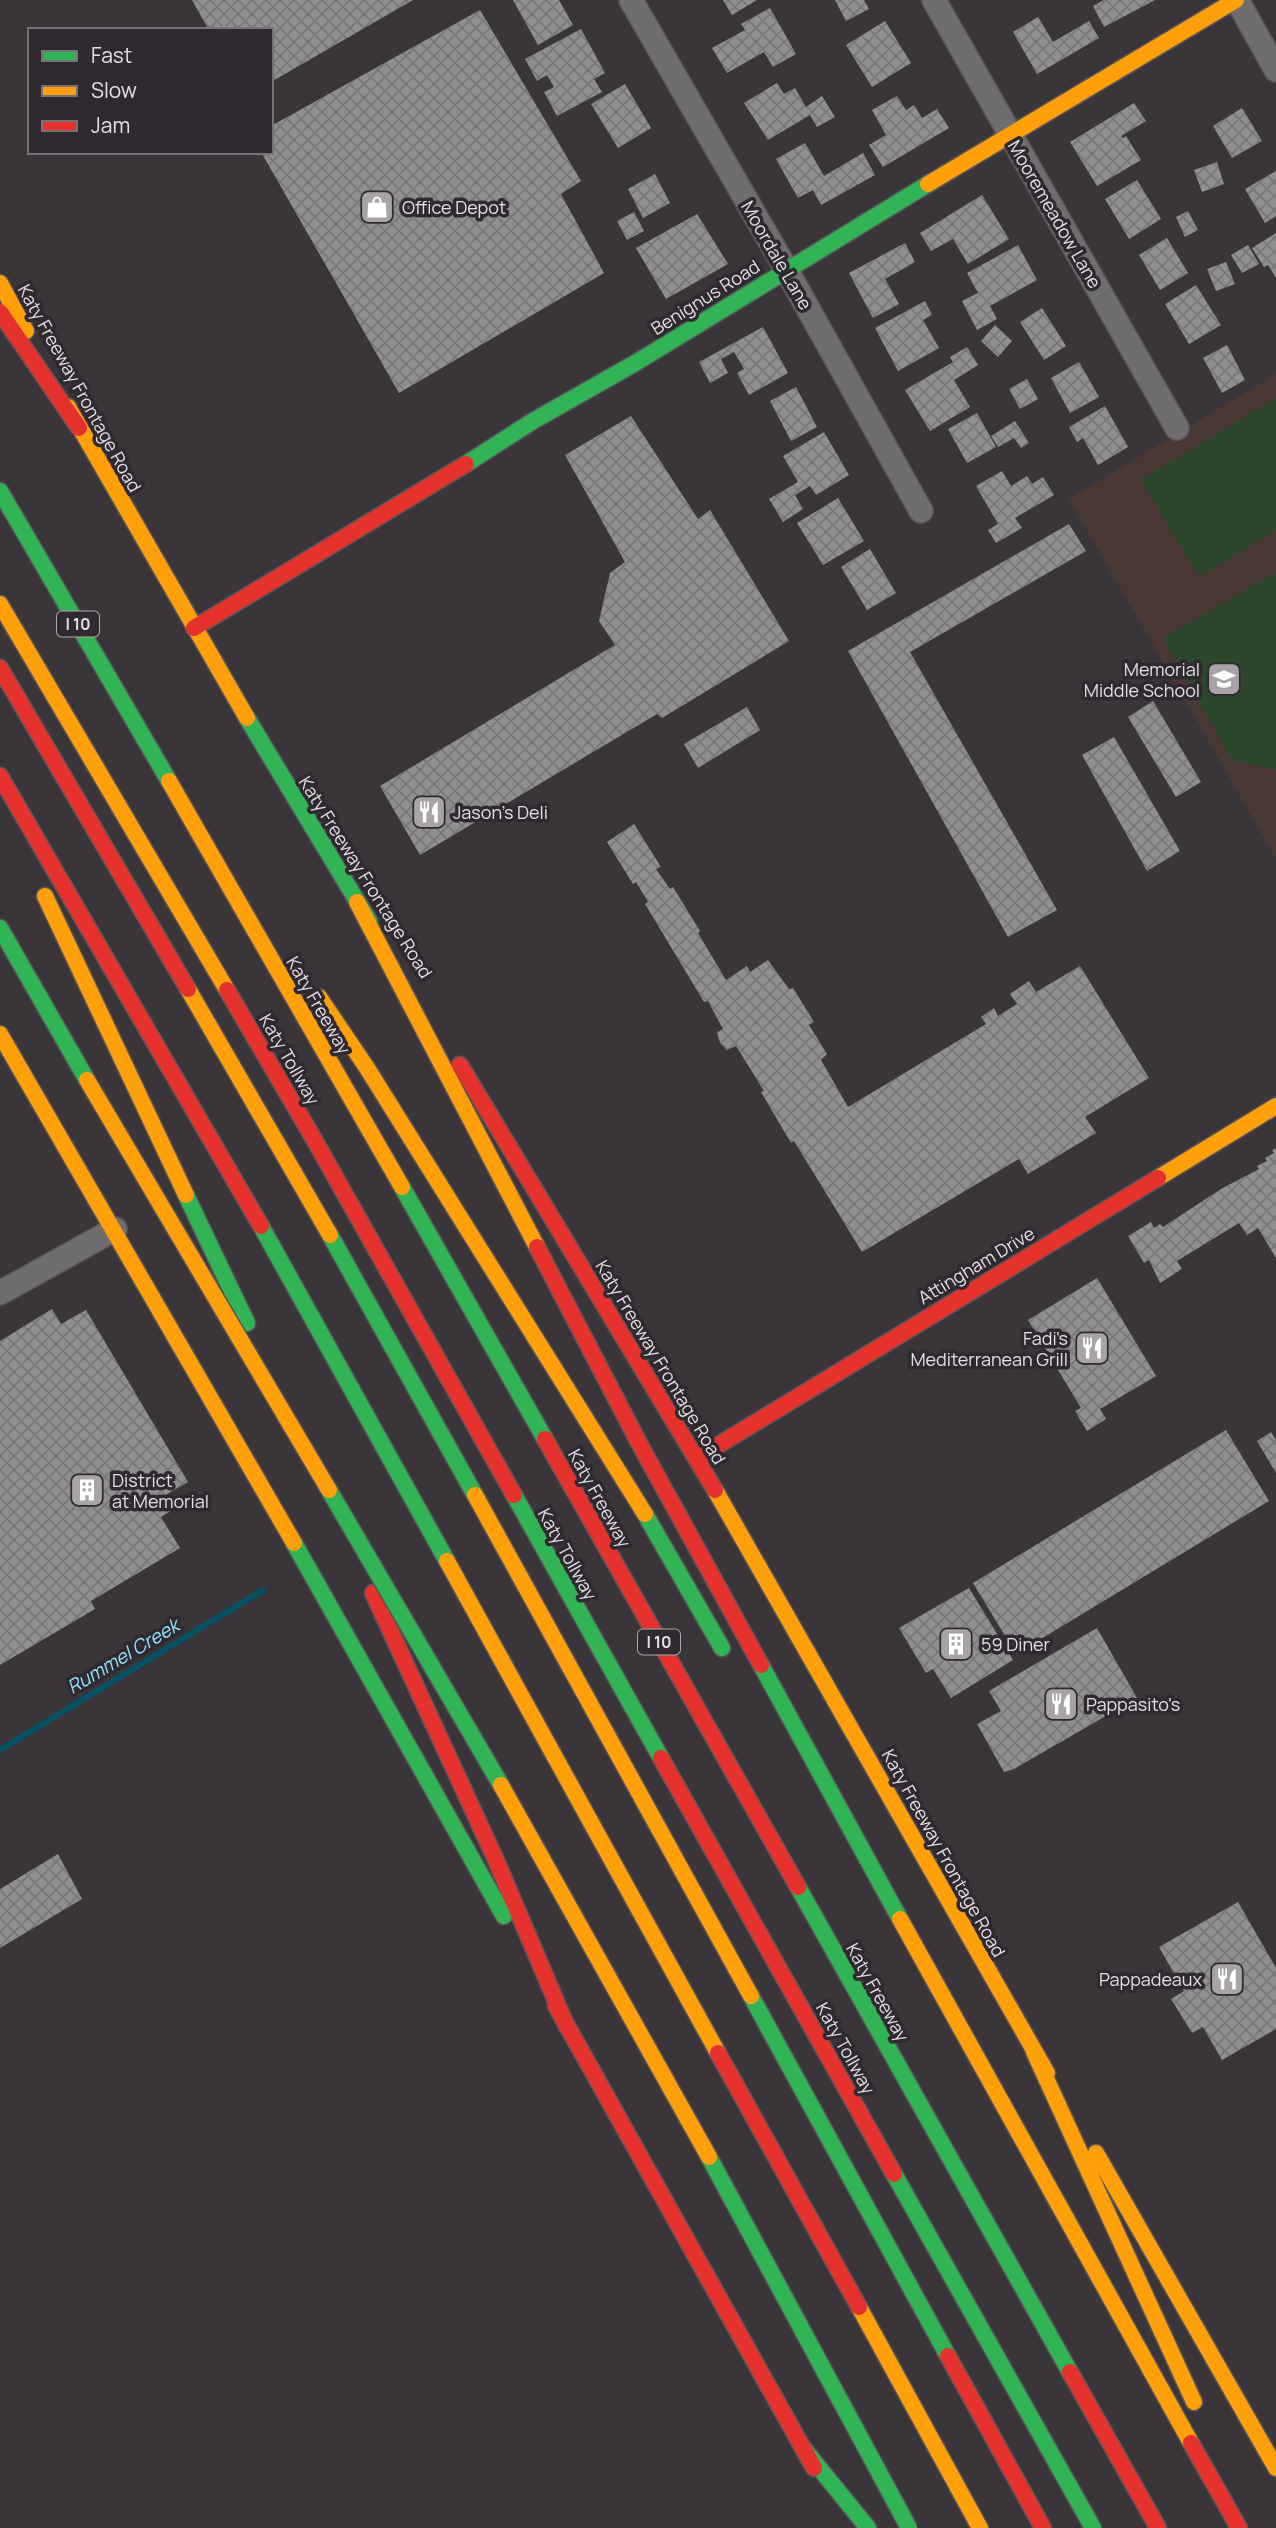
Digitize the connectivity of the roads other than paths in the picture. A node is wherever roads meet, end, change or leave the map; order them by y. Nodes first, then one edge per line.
1 (631, 0) edge
2 (934, 0) edge
3 (1236, 0) edge
4 (1276, 70) edge
5 (1010, 134) junction
6 (786, 269) junction
7 (0, 283) edge
8 (0, 312) edge
9 (79, 428) junction
10 (1177, 428) dead end
11 (0, 491) edge
12 (921, 511) dead end
13 (0, 604) edge
14 (194, 628) junction
15 (0, 668) edge
16 (156, 758) junction
17 (0, 776) edge
18 (0, 799) edge
19 (22, 847) dead end
20 (39, 883) dead end
21 (357, 902) junction
22 (0, 928) edge
23 (274, 930) dead end
24 (0, 939) edge
25 (313, 987) dead end
26 (0, 1034) edge
27 (77, 1064) junction
28 (1276, 1106) edge
29 (114, 1229) junction
30 (0, 1293) edge
31 (697, 1458) junction
32 (731, 1665) dead end
33 (932, 2010) dead end
34 (567, 2027) junction
35 (1034, 2052) junction
36 (1091, 2266) junction
37 (1200, 2415) dead end
38 (803, 2448) junction
39 (1223, 2465) dead end
40 (1276, 2468) edge
41 (846, 2528) edge
42 (868, 2528) edge
43 (909, 2528) edge
44 (980, 2528) edge
45 (1043, 2528) edge
46 (1093, 2528) edge
47 (1158, 2528) edge
48 (1239, 2528) edge
49 (1251, 2528) edge

1 - 6 street, Moordale Lane
2 - 5 street, Mooremeadow Lane
3 - 4 street
3 - 5 main road, Benignus Road
5 - 6 main road, Benignus Road
5 - 10 street, Mooremeadow Lane
6 - 12 street, Moordale Lane
6 - 14 main road, Benignus Road
7 - 9 main road, Katy Freeway Frontage Road
8 - 9 main road
9 - 14 main road, Katy Freeway Frontage Road
11 - 16 main road, Katy Freeway / I 10
13 - 46 main road, Katy Tollway
14 - 21 main road, Katy Freeway Frontage Road
15 - 45 main road
16 - 23 main road
16 - 47 main road, Katy Freeway / I 10
17 - 44 main road
18 - 19 main road
20 - 34 main road
21 - 31 main road, Katy Freeway Frontage Road
21 - 36 main road
22 - 27 main road
24 - 27 main road
25 - 32 main road
26 - 29 main road
27 - 43 main road, bridge
28 - 31 main road, Attingham Drive
29 - 30 street
29 - 34 main road
31 - 35 main road, Katy Freeway Frontage Road
33 - 36 main road
34 - 38 main road
35 - 37 main road
35 - 40 main road, Katy Freeway Frontage Road
36 - 48 main road
38 - 41 main road
38 - 42 main road
39 - 49 main road

